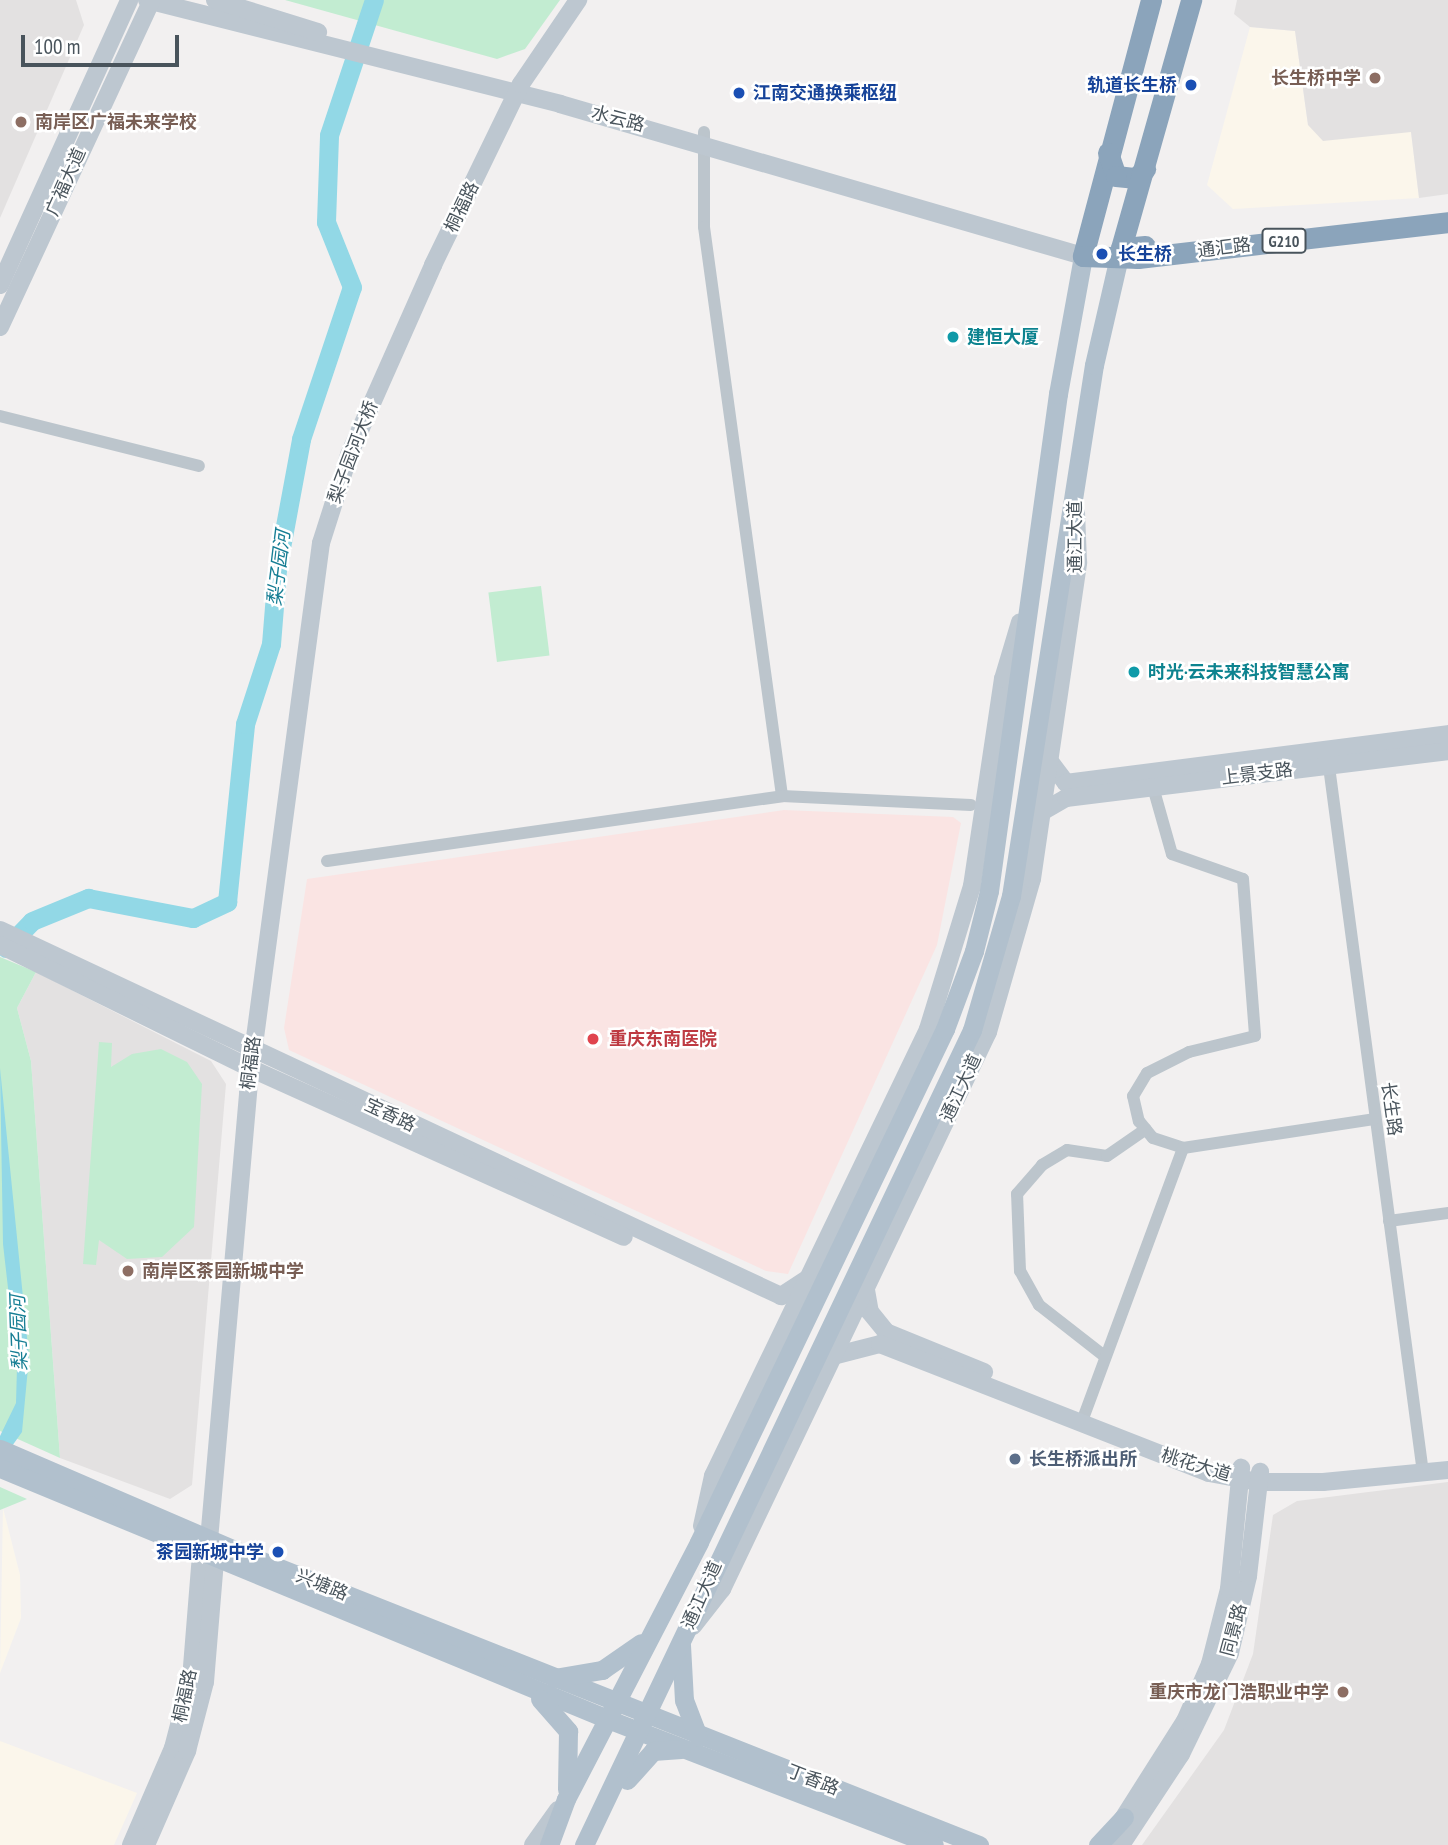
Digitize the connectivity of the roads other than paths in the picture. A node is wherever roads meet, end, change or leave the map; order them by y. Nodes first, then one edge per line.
1 (129, 0) edge
2 (150, 0) edge
3 (215, 0) edge
4 (578, 0) edge
5 (592, 0) edge
6 (1151, 0) edge
7 (1191, 0) edge
8 (314, 36) junction
9 (524, 89) junction
10 (704, 138) junction
11 (1108, 153) junction
12 (1145, 169) junction
13 (1448, 211) edge
14 (1448, 222) edge
15 (1084, 250) junction
16 (1120, 253) junction
17 (0, 285) edge
18 (407, 320) joint
19 (0, 327) edge
20 (1058, 394) junction
21 (1089, 396) junction
22 (0, 416) edge
23 (199, 466) dead end
24 (1075, 481) junction
25 (313, 589) joint
26 (1030, 589) junction
27 (1042, 696) junction
28 (1448, 734) edge
29 (1051, 738) junction
30 (1448, 751) edge
31 (1328, 758) junction
32 (1048, 759) junction
33 (987, 780) junction
34 (1151, 780) junction
35 (1066, 790) junction
36 (782, 796) junction
37 (971, 805) junction
38 (1040, 813) junction
39 (979, 823) junction
40 (327, 861) dead end
41 (0, 930) edge
42 (0, 945) edge
43 (65, 967) junction
44 (251, 1060) junction
45 (1374, 1119) junction
46 (1146, 1129) junction
47 (1184, 1148) junction
48 (1448, 1213) edge
49 (1389, 1221) junction
50 (810, 1277) junction
51 (866, 1290) junction
52 (778, 1300) junction
53 (784, 1331) junction
54 (883, 1338) junction
55 (1103, 1355) junction
56 (833, 1356) junction
57 (1083, 1419) junction
58 (0, 1449) edge
59 (1448, 1458) edge
60 (1423, 1467) junction
61 (0, 1468) edge
62 (1448, 1470) edge
63 (1240, 1473) junction
64 (37, 1475) junction
65 (1259, 1477) junction
66 (699, 1542) junction
67 (208, 1551) junction
68 (644, 1640) junction
69 (681, 1643) junction
70 (554, 1678) junction
71 (516, 1682) junction
72 (613, 1712) junction
73 (643, 1723) junction
74 (693, 1742) junction
75 (566, 1798) junction
76 (1124, 1817) junction
77 (584, 1844) edge
78 (131, 1845) edge
79 (146, 1845) edge
80 (533, 1845) edge
81 (549, 1845) edge
82 (934, 1845) edge
83 (979, 1845) edge
84 (1098, 1845) edge
85 (1106, 1845) edge
86 (1121, 1845) edge

1 - 17 street, 广福大道
2 - 8 street, 水云路
2 - 19 street, 广福大道
3 - 8 street, 水云路
4 - 9 street
5 - 9 street
6 - 11 highway, 通江大道
7 - 12 highway, 通江大道
8 - 9 street, 水云路
9 - 10 street, 水云路
9 - 18 street, 桐福路
10 - 15 street, 水云路
10 - 36 street
11 - 12 highway
11 - 15 highway, 通江大道
12 - 16 highway, 通江大道
13 - 16 highway, 通汇路 / G210
14 - 16 highway, 通汇路 / G210
15 - 16 highway, 通汇路 / G210
15 - 20 main road, 通江大道
16 - 21 main road, 通江大道
18 - 25 street, 梨子园河大桥
20 - 21 main road
20 - 26 main road, 通江大道
21 - 24 main road, 通江大道
22 - 23 street
24 - 27 main road, 通江大道
24 - 29 street, 通江大道
25 - 44 street, 桐福路
26 - 33 street, 通江大道
26 - 66 main road, 通江大道
27 - 29 main road
27 - 69 main road, 通江大道
28 - 31 street, 上景支路
29 - 32 street, 通江大道
30 - 31 street, 上景支路
31 - 34 street, 上景支路
31 - 45 street, 长生路
32 - 35 street
32 - 38 street, 通江大道
33 - 37 street
33 - 39 street, 通江大道
34 - 35 street, 上景支路
34 - 46 street
35 - 38 street
36 - 37 street
36 - 40 street
37 - 39 street
38 - 51 street, 通江大道
39 - 50 street, 通江大道
41 - 43 street, 宝香路
42 - 43 street, 宝香路
43 - 44 street, 宝香路
44 - 52 street, 宝香路
44 - 67 street, 桐福路
45 - 47 street
45 - 49 street, 长生路
46 - 47 street
46 - 55 street
47 - 55 street
48 - 49 street
49 - 60 street, 长生路
50 - 52 street
50 - 53 street, 通江大道
51 - 54 street
51 - 56 street, 通江大道
52 - 53 street
53 - 66 street, 通江大道
54 - 56 street
54 - 57 street, 桃花大道
55 - 57 street
56 - 69 street, 通江大道
57 - 63 street, 桃花大道
58 - 64 main road, 兴塘路
59 - 60 street, 桃花大道
60 - 62 street, 桃花大道
60 - 65 street, 桃花大道
61 - 64 main road, 兴塘路
63 - 65 street, 桃花大道
63 - 76 street
64 - 67 main road, 兴塘路
65 - 86 street, 同景路
66 - 68 main road, 通江大道
67 - 70 main road, 兴塘路
67 - 71 main road, 兴塘路
67 - 78 street, 桐福路
67 - 79 street, 桐福路
68 - 70 main road
68 - 72 main road, 通江大道
69 - 73 main road, 通江大道
69 - 74 main road
70 - 72 main road, 兴塘路
71 - 72 main road, 兴塘路
71 - 75 main road
72 - 73 main road, 兴塘路
72 - 75 main road, 通江大道
73 - 74 main road, 丁香路
73 - 77 main road, 通江大道
74 - 77 main road
74 - 82 main road, 丁香路
74 - 83 main road, 丁香路
75 - 80 street, 通江大道
75 - 81 main road, 通江大道
76 - 84 main road
76 - 85 street

